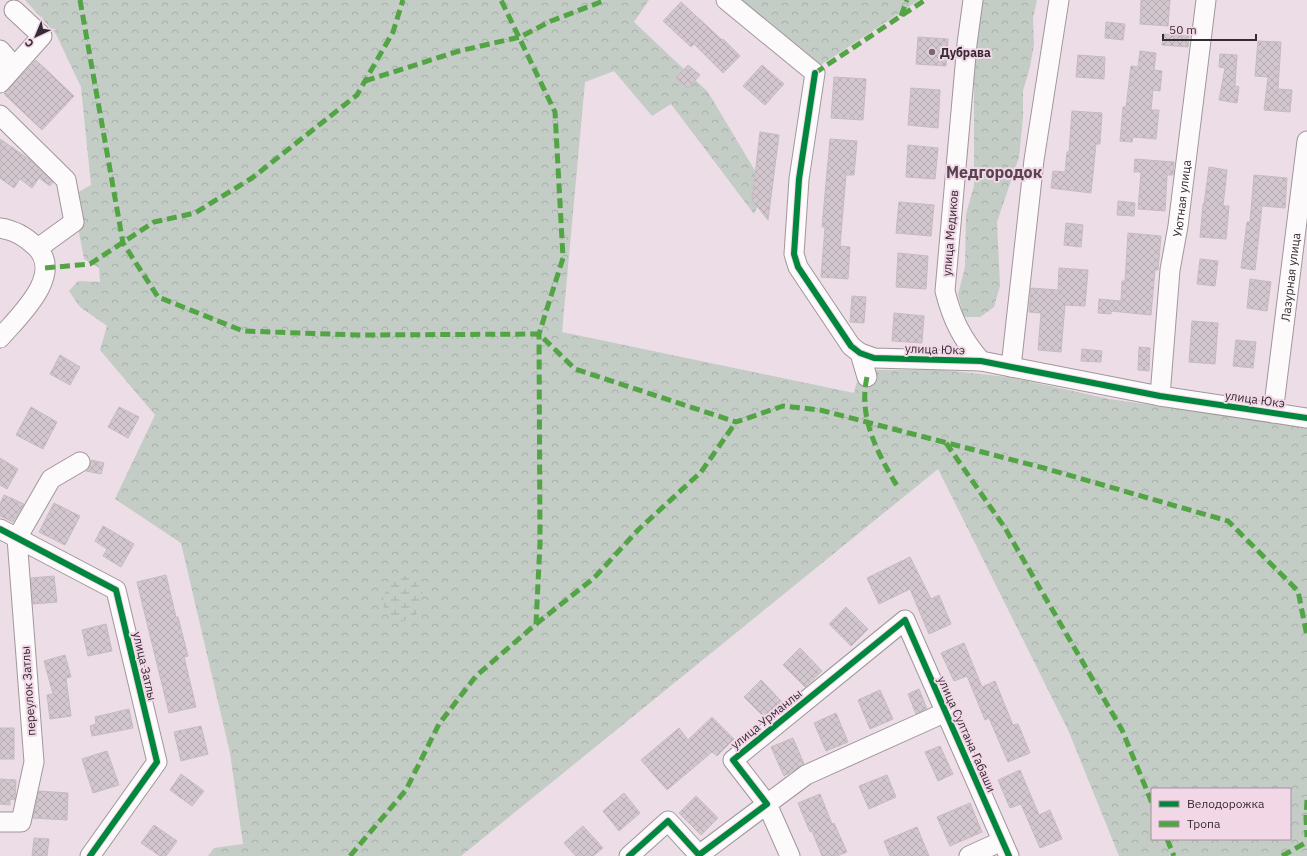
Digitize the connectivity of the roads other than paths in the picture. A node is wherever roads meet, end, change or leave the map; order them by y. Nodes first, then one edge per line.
1 (726, 0) edge
2 (973, 0) edge
3 (1059, 0) edge
4 (1206, 0) edge
5 (14, 10) dead end
6 (0, 50) edge
7 (0, 68) edge
8 (0, 83) edge
9 (0, 115) edge
10 (1307, 141) edge
11 (0, 228) edge
12 (38, 248) junction
13 (0, 338) edge
14 (860, 353) junction
15 (981, 361) junction
16 (1011, 367) junction
17 (867, 377) dead end
18 (1160, 396) junction
19 (1273, 413) junction
20 (1307, 418) edge
21 (80, 462) dead end
22 (8, 533) edge
23 (905, 620) joint
24 (946, 712) junction
25 (767, 804) junction
26 (0, 822) edge
27 (1006, 849) edge
28 (90, 856) edge
29 (629, 856) edge
30 (699, 856) edge
31 (790, 856) edge
32 (969, 856) edge

1 - 14 street
2 - 15 street, улица Медиков
3 - 16 street
4 - 18 street, Уютная улица
5 - 8 street
6 - 7 street
9 - 12 street
10 - 19 street, Лазурная улица
11 - 12 street
12 - 13 street
14 - 15 street, улица Юкэ
14 - 17 street
15 - 16 street, улица Юкэ
16 - 18 street, улица Юкэ
18 - 19 street, улица Юкэ
19 - 20 street, улица Юкэ
21 - 22 street
22 - 26 street, переулок Затлы
22 - 28 street, улица Затлы
23 - 24 street, улица Султана Габаши
23 - 25 street, улица Урманлы
24 - 25 street
24 - 27 street, улица Султана Габаши
25 - 30 street
25 - 31 street
27 - 32 street
29 - 30 street

